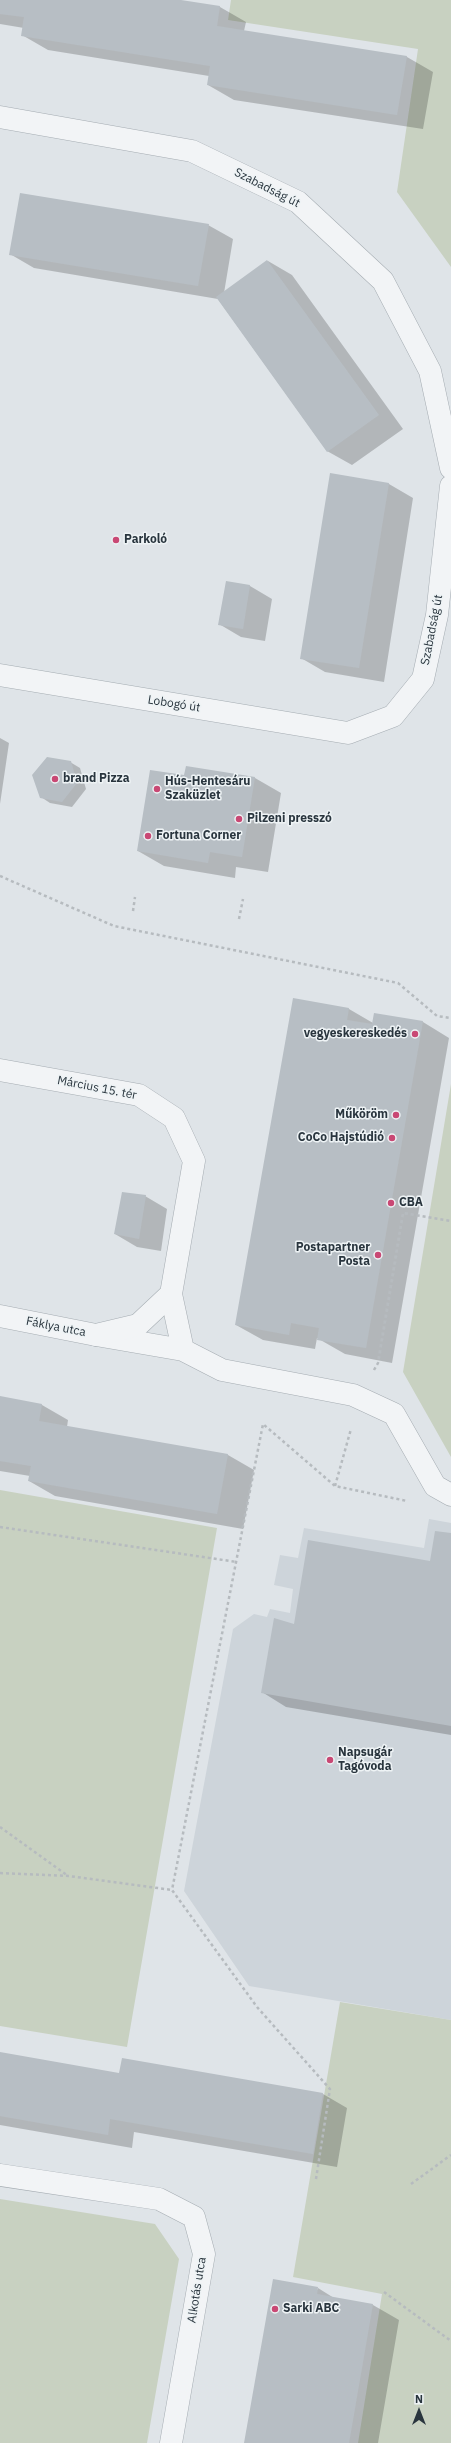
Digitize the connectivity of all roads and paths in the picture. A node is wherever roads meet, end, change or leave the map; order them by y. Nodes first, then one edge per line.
1 (0, 117) edge
2 (451, 468) edge
3 (451, 486) edge
4 (447, 562) edge
5 (0, 675) edge
6 (348, 733) joint
7 (0, 876) edge
8 (135, 898) dead end
9 (243, 899) dead end
10 (133, 911) dead end
11 (239, 919) dead end
12 (451, 1018) edge
13 (0, 1070) edge
14 (451, 1221) edge
15 (171, 1294) junction
16 (0, 1316) edge
17 (96, 1335) junction
18 (184, 1350) junction
19 (360, 1399) junction
20 (335, 1486) junction
21 (451, 1496) edge
22 (412, 1502) dead end
23 (0, 1527) edge
24 (238, 1562) junction
25 (0, 1827) edge
26 (0, 1873) edge
27 (68, 1876) junction
28 (172, 1890) junction
29 (451, 2155) edge
30 (0, 2175) edge
31 (316, 2179) dead end
32 (411, 2184) dead end
33 (384, 2292) dead end
34 (451, 2341) edge
35 (171, 2443) edge

1 - 2 street, Szabadság út
3 - 4 street, Szabadság út
4 - 6 street, Szabadság út
5 - 6 street, Lobogó út
7 - 12 path
8 - 10 path
9 - 11 path
13 - 15 street, Március 15. tér
14 - 19 path
15 - 17 street, Fáklya utca
15 - 18 street
16 - 17 street, Fáklya utca
17 - 18 street
18 - 19 street
19 - 20 path
19 - 21 street
20 - 22 path
20 - 24 path
23 - 24 path
24 - 28 path
25 - 27 path
26 - 27 path
27 - 28 path
28 - 31 path
29 - 32 path
30 - 35 street, Alkotás utca
33 - 34 path

